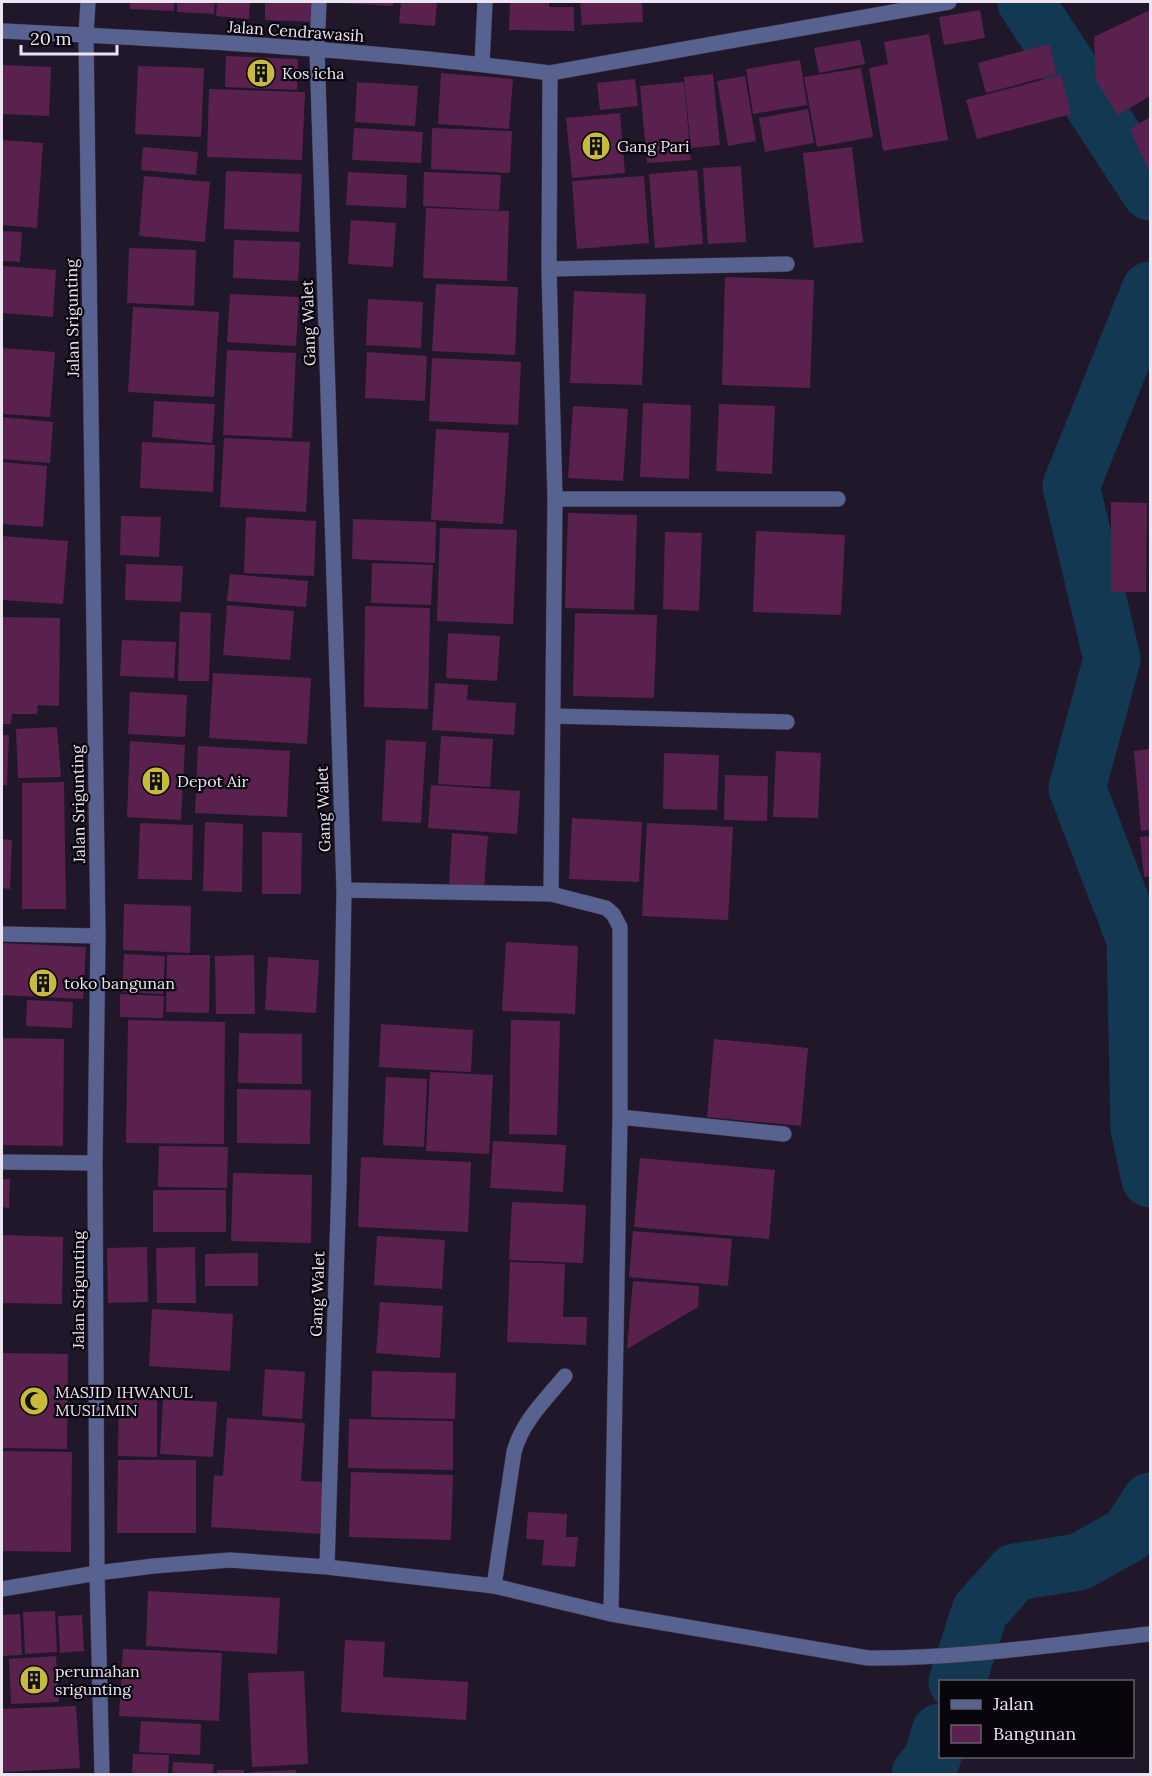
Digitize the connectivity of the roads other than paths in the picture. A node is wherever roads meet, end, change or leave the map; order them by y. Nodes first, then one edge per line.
1 (88, 2) edge
2 (319, 2) edge
3 (485, 2) edge
4 (949, 2) edge
5 (2, 31) edge
6 (86, 35) junction
7 (317, 50) junction
8 (482, 64) junction
9 (550, 74) junction
10 (786, 264) dead end
11 (549, 269) junction
12 (555, 499) junction
13 (838, 499) dead end
14 (553, 717) junction
15 (788, 722) dead end
16 (344, 890) junction
17 (550, 894) junction
18 (2, 934) edge
19 (98, 936) junction
20 (620, 1117) junction
21 (784, 1134) dead end
22 (2, 1162) edge
23 (95, 1163) junction
24 (565, 1376) dead end
25 (327, 1567) junction
26 (97, 1573) junction
27 (494, 1586) junction
28 (2, 1589) edge
29 (611, 1614) junction
30 (1150, 1634) edge
31 (102, 1774) edge

1 - 6 street, Jalan Srigunting
2 - 7 street, Gang Walet
3 - 8 street
4 - 9 street, Jalan Cendrawasih
5 - 6 street, Jalan Cendrawasih
6 - 7 street, Jalan Cendrawasih
6 - 19 street, Jalan Srigunting
7 - 8 street, Jalan Cendrawasih
7 - 16 street, Gang Walet
8 - 9 street, Jalan Cendrawasih
9 - 11 street
10 - 11 street
11 - 12 street
12 - 13 street
12 - 14 street
14 - 15 street
14 - 17 street
16 - 17 street
16 - 25 street, Gang Walet
17 - 20 street
18 - 19 street
19 - 23 street, Jalan Srigunting
20 - 21 street
20 - 29 street
22 - 23 street
23 - 26 street, Jalan Srigunting
24 - 27 street
25 - 26 street
25 - 27 street
26 - 28 street
26 - 31 street, Jalan Srigunting
27 - 29 street
29 - 30 street

